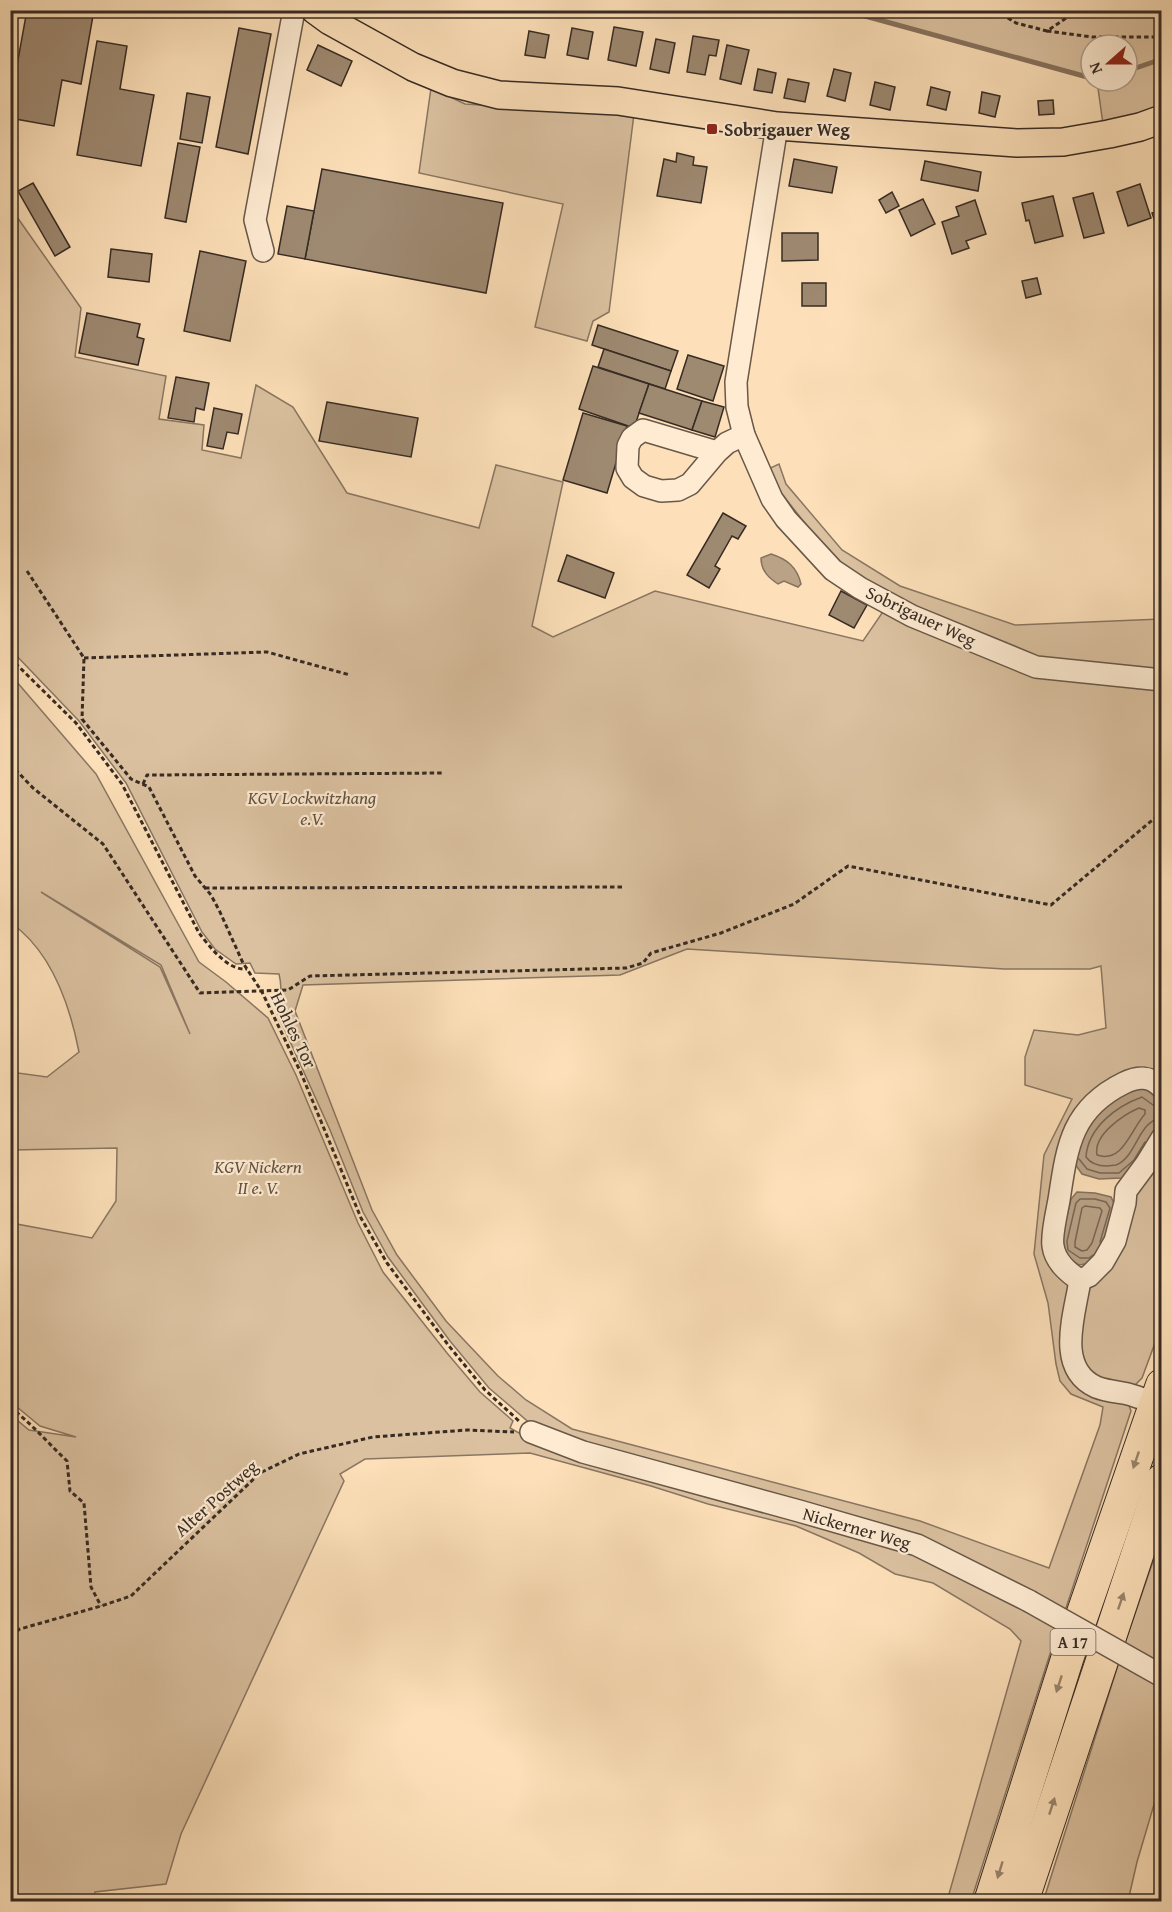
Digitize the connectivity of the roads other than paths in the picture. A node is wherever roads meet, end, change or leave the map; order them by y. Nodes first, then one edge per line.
1 (294, 10) edge
2 (315, 10) edge
3 (1161, 119) edge
4 (777, 126) junction
5 (263, 251) dead end
6 (744, 435) junction
7 (717, 452) dead end
8 (1161, 681) edge
9 (1161, 1088) edge
10 (1161, 1138) edge
11 (1080, 1280) junction
12 (1158, 1394) edge
13 (531, 1432) road end
14 (1161, 1480) edge
15 (1161, 1676) edge
16 (990, 1902) edge
17 (1022, 1902) edge

1 - 5 street
2 - 4 main road
3 - 4 main road
4 - 6 street, Sobrigauer Weg
6 - 7 street
6 - 8 street, Sobrigauer Weg
9 - 11 street
10 - 11 street
11 - 12 street
12 -> 16 highway, A 17
13 - 15 street, Nickerner Weg, bridge
17 -> 14 highway, A 17

